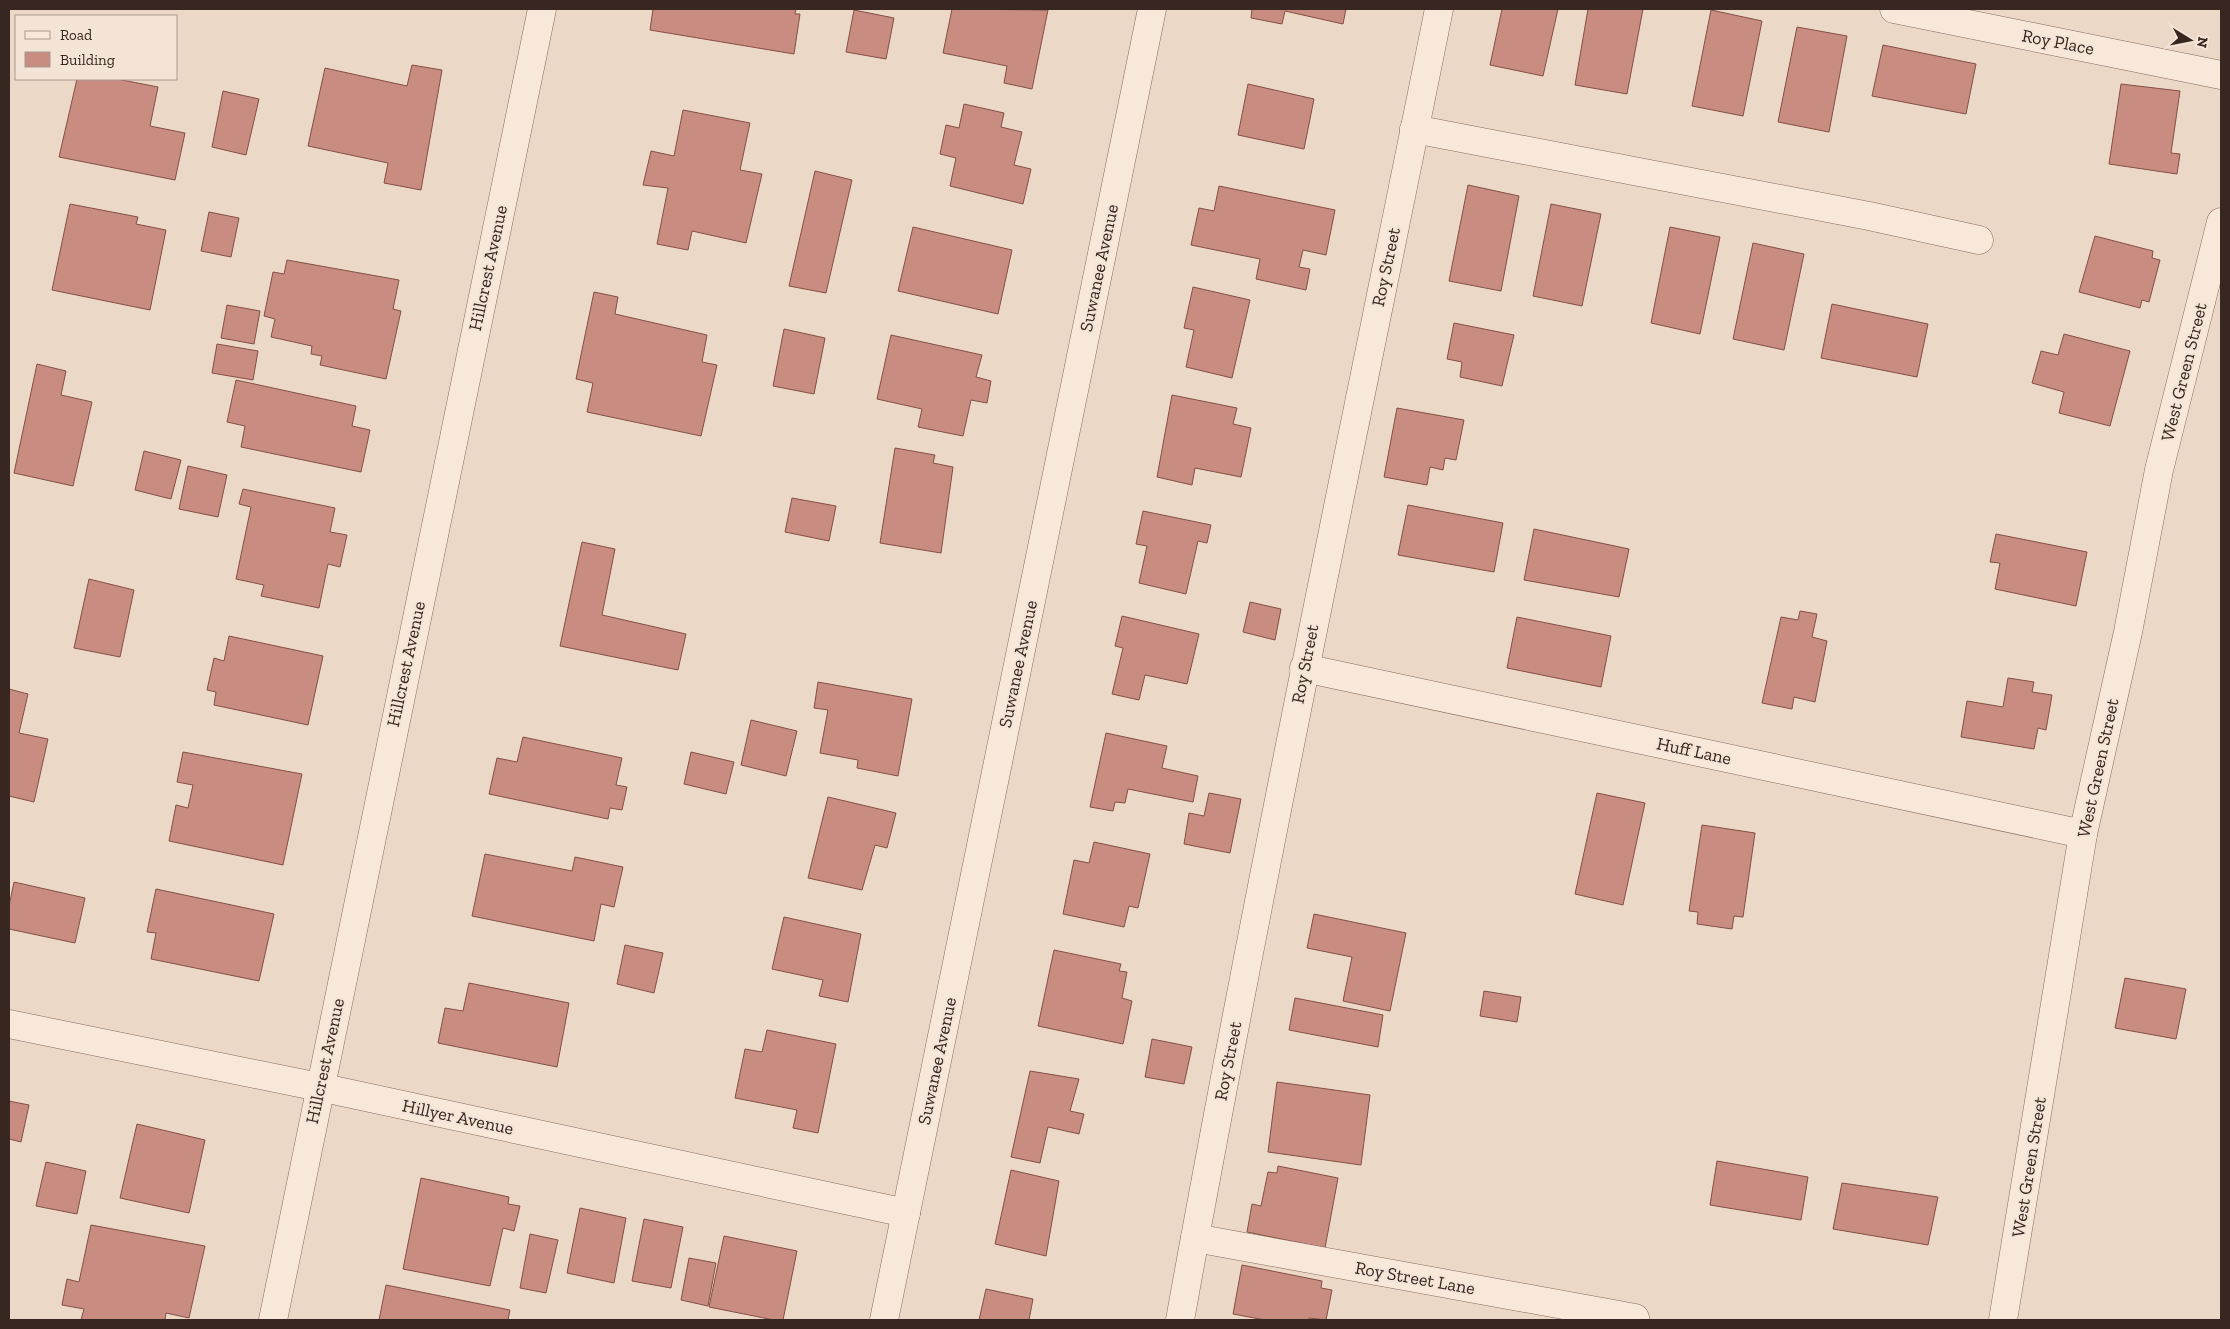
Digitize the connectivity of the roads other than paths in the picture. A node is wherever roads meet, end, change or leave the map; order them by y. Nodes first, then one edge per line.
1 (542, 9) edge
2 (1152, 9) edge
3 (1439, 9) edge
4 (1894, 9) edge
5 (2221, 75) edge
6 (1414, 130) junction
7 (2221, 222) edge
8 (1979, 240) dead end
9 (1304, 668) junction
10 (2083, 834) junction
11 (9, 1024) edge
12 (319, 1087) junction
13 (906, 1213) junction
14 (1195, 1238) junction
15 (1635, 1318) dead end
16 (273, 1320) edge
17 (884, 1320) edge
18 (1180, 1320) edge
19 (2003, 1320) edge

1 - 12 street, Hillcrest Avenue
2 - 13 street, Suwanee Avenue
3 - 6 street, Roy Street
4 - 5 street, Roy Place
6 - 8 street
6 - 9 street, Roy Street
7 - 10 street, West Green Street
9 - 10 street, Huff Lane
9 - 14 street, Roy Street
10 - 19 street, West Green Street
11 - 12 street, Hillyer Avenue
12 - 13 street, Hillyer Avenue
12 - 16 street, Hillcrest Avenue
13 - 17 street, Suwanee Avenue
14 - 15 street, Roy Street Lane
14 - 18 street, Roy Street

